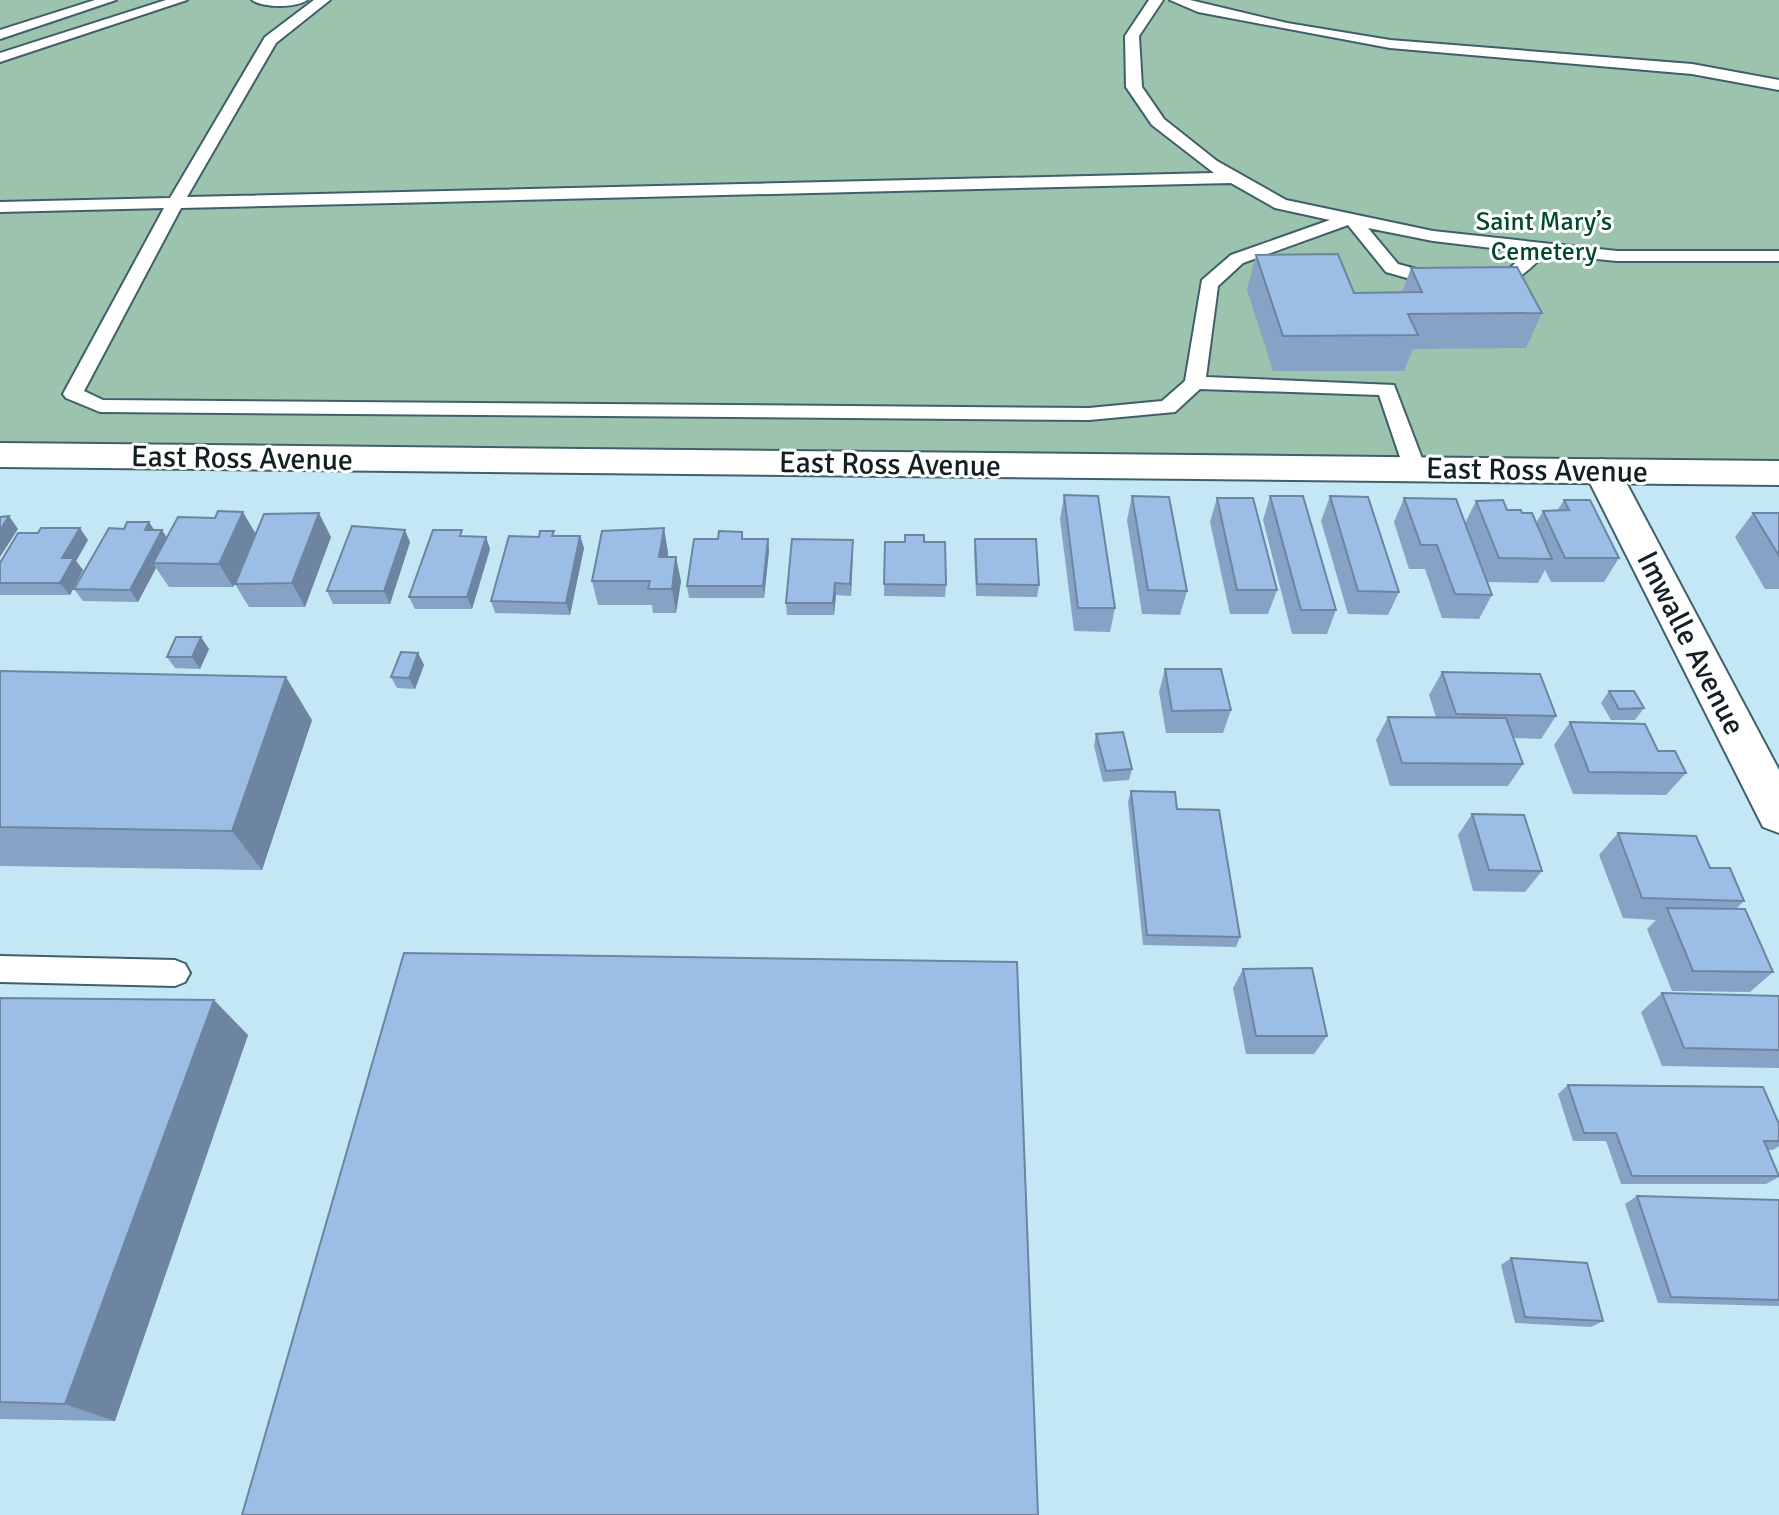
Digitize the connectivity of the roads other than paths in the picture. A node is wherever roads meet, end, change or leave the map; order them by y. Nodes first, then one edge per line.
1 (109, 0) edge
2 (180, 0) edge
3 (259, 0) edge
4 (300, 0) edge
5 (323, 0) edge
6 (1156, 0) edge
7 (1177, 0) edge
8 (0, 35) edge
9 (0, 58) edge
10 (1779, 85) edge
11 (1233, 178) junction
12 (176, 202) junction
13 (0, 207) edge
14 (1351, 218) junction
15 (1541, 248) junction
16 (1779, 256) edge
17 (1195, 383) junction
18 (0, 455) edge
19 (1415, 469) junction
20 (1602, 471) junction
21 (1779, 473) edge
22 (1779, 814) edge
23 (0, 969) edge
24 (175, 973) dead end

1 - 8 lane
2 - 9 lane
3 - 4 lane
5 - 12 lane
6 - 11 lane
7 - 10 lane
11 - 12 lane
11 - 14 lane
12 - 13 lane
12 - 17 lane
14 - 15 lane
14 - 15 lane
14 - 17 lane
15 - 16 lane
17 - 19 lane
18 - 19 street, East Ross Avenue
19 - 20 street, East Ross Avenue
20 - 21 street, East Ross Avenue
20 - 22 street, Imwalle Avenue
23 - 24 lane

